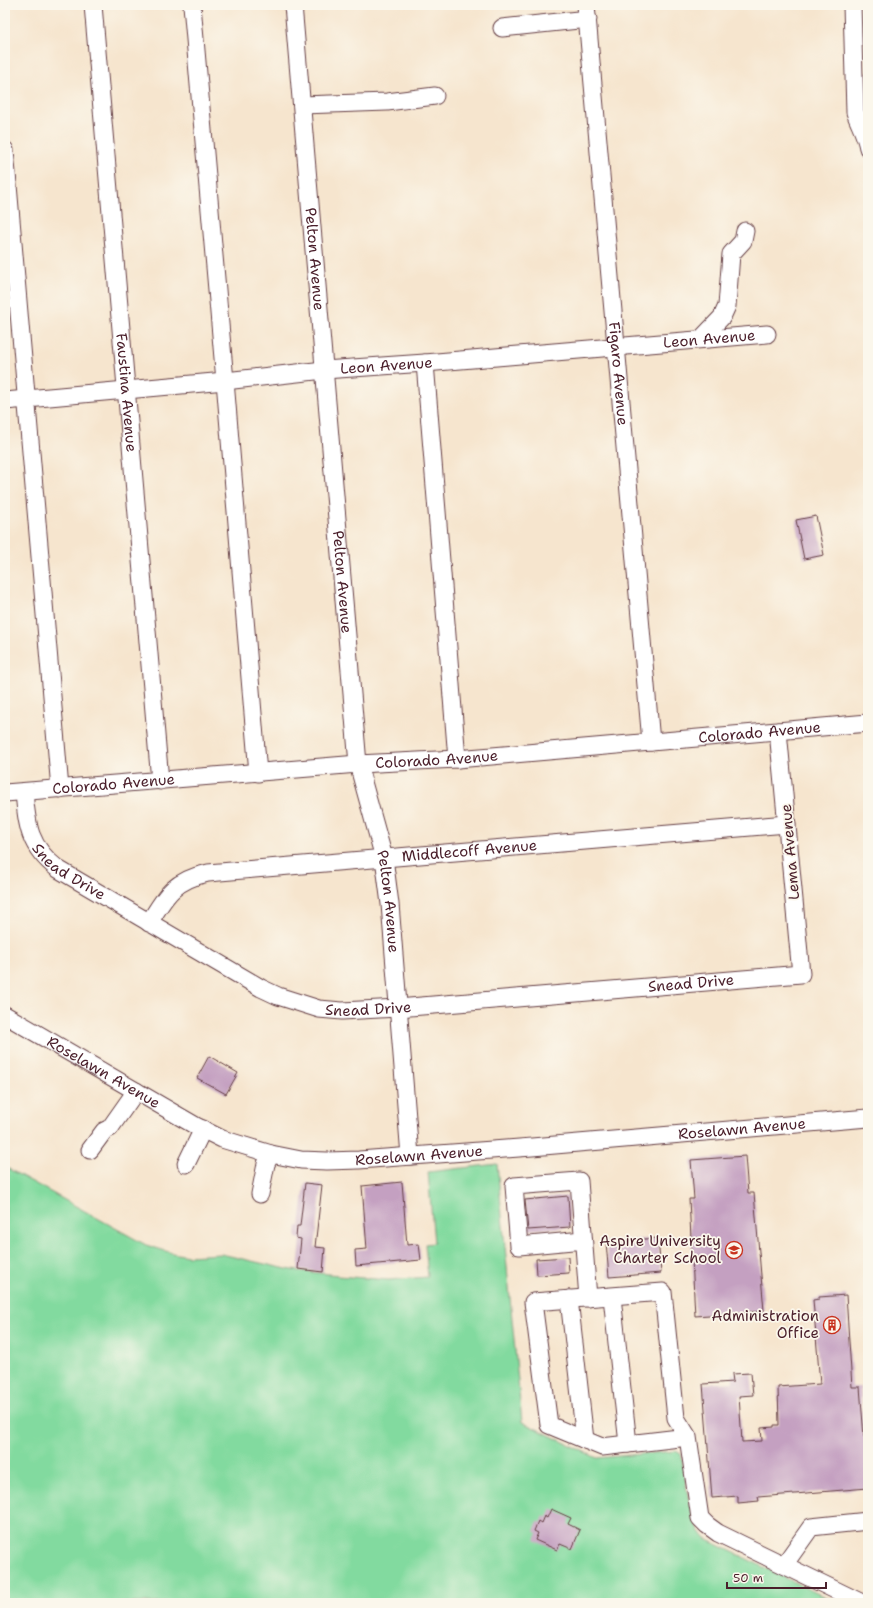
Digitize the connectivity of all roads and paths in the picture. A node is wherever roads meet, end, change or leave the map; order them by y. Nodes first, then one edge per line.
1 (93, 5) edge
2 (192, 5) edge
3 (293, 5) edge
4 (852, 5) edge
5 (587, 12) edge
6 (502, 28) dead end
7 (436, 96) dead end
8 (302, 105) junction
9 (868, 148) edge
10 (5, 150) edge
11 (745, 231) dead end
12 (767, 334) dead end
13 (701, 339) junction
14 (616, 346) junction
15 (425, 363) junction
16 (324, 370) junction
17 (226, 381) junction
18 (127, 389) junction
19 (27, 399) junction
20 (5, 401) edge
21 (868, 724) edge
22 (778, 731) junction
23 (651, 742) junction
24 (457, 759) junction
25 (358, 764) junction
26 (258, 773) junction
27 (160, 781) junction
28 (60, 789) junction
29 (24, 792) junction
30 (5, 793) edge
31 (787, 824) junction
32 (384, 858) junction
33 (149, 922) junction
34 (801, 974) joint
35 (398, 1008) junction
36 (5, 1015) edge
37 (136, 1091) junction
38 (868, 1118) edge
39 (203, 1129) junction
40 (90, 1150) dead end
41 (271, 1154) junction
42 (410, 1156) junction
43 (186, 1164) dead end
44 (260, 1194) dead end
45 (583, 1240) junction
46 (612, 1297) junction
47 (588, 1298) junction
48 (569, 1299) junction
49 (688, 1437) junction
50 (584, 1440) junction
51 (628, 1444) junction
52 (868, 1521) edge
53 (784, 1565) junction
54 (862, 1603) edge

1 - 18 street, Faustina Avenue
2 - 17 street
3 - 8 street, Pelton Avenue
4 - 9 street
5 - 6 street
5 - 14 street, Figaro Avenue
7 - 8 street
8 - 16 street, Pelton Avenue
10 - 19 street
11 - 13 street
12 - 13 street, Leon Avenue
13 - 14 street, Leon Avenue
14 - 15 street, Leon Avenue
14 - 23 street, Figaro Avenue
15 - 16 street, Leon Avenue
15 - 24 street
16 - 17 street, Leon Avenue
16 - 25 street, Pelton Avenue
17 - 18 street, Leon Avenue
17 - 26 street
18 - 19 street, Leon Avenue
18 - 27 street, Faustina Avenue
19 - 20 street, Leon Avenue
19 - 28 street
21 - 22 street, Colorado Avenue
22 - 23 street, Colorado Avenue
22 - 31 street, Lema Avenue
23 - 24 street, Colorado Avenue
24 - 25 street, Colorado Avenue
25 - 26 street, Colorado Avenue
25 - 32 street, Pelton Avenue
26 - 27 street, Colorado Avenue
27 - 28 street, Colorado Avenue
28 - 29 street, Colorado Avenue
29 - 30 street, Colorado Avenue
29 - 33 street, Snead Drive
31 - 32 street, Middlecoff Avenue
31 - 34 street, Lema Avenue
32 - 33 street, Middlecoff Avenue
32 - 35 street, Pelton Avenue
33 - 35 street, Snead Drive
34 - 35 street, Snead Drive
35 - 42 street, Pelton Avenue
36 - 37 street, Roselawn Avenue
37 - 39 street, Roselawn Avenue
37 - 40 street
38 - 42 street, Roselawn Avenue
39 - 41 street, Roselawn Avenue
39 - 43 street
41 - 42 street, Roselawn Avenue
41 - 44 street
45 - 45 street
45 - 47 street
46 - 47 street
46 - 49 street
46 - 51 street
47 - 48 street
48 - 50 street
48 - 50 street
49 - 51 street
49 - 53 street
50 - 51 street
52 - 53 street
53 - 54 street

